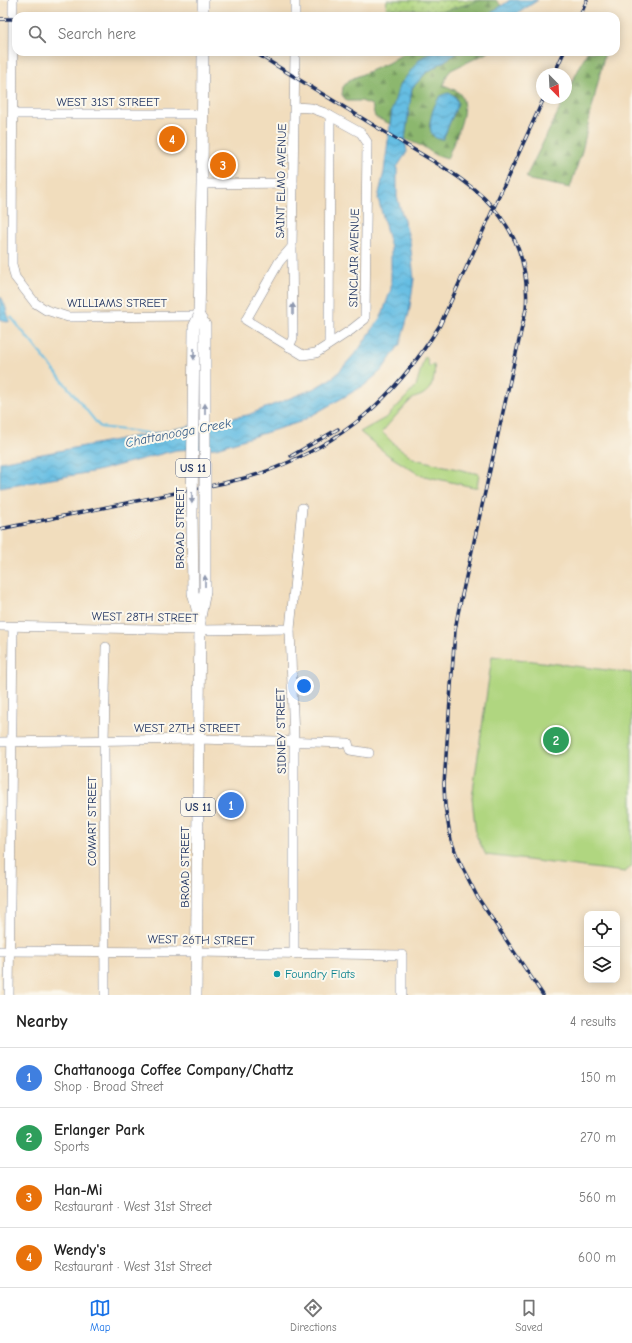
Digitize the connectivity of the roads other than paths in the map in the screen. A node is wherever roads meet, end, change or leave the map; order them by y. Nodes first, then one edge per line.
1 (13, 0) edge
2 (203, 0) edge
3 (295, 0) edge
4 (13, 12) edge
5 (203, 12) edge
6 (295, 12) edge
7 (13, 56) edge
8 (203, 56) edge
9 (294, 56) edge
10 (294, 106) junction
11 (13, 114) junction
12 (203, 114) junction
13 (330, 116) junction
14 (293, 183) junction
15 (202, 184) junction
16 (292, 247) junction
17 (199, 316) junction
18 (246, 320) joint
19 (329, 344) junction
20 (289, 347) junction
21 (302, 508) dead end
22 (200, 624) junction
23 (0, 626) edge
24 (13, 627) junction
25 (290, 629) junction
26 (106, 647) dead end
27 (199, 739) junction
28 (104, 741) junction
29 (294, 741) junction
30 (0, 742) edge
31 (11, 742) junction
32 (369, 753) dead end
33 (5, 951) edge
34 (104, 952) junction
35 (197, 952) junction
36 (294, 954) junction
37 (9, 995) edge
38 (105, 995) edge
39 (196, 995) edge
40 (402, 995) edge

1 - 4 street, WILLIAMS STREET
2 - 5 main road
3 - 6 street
7 - 11 street, WILLIAMS STREET
8 - 12 main road, BROAD STREET / US 11
9 - 10 street, SAINT ELMO AVENUE
10 - 13 street, SINCLAIR AVENUE
10 - 14 street, SAINT ELMO AVENUE
11 - 12 street, WEST 31ST STREET
11 - 17 street, WILLIAMS STREET
12 - 15 main road, BROAD STREET / US 11
13 - 19 street
13 - 19 street, SINCLAIR AVENUE
14 - 15 street
14 - 16 street, SAINT ELMO AVENUE
15 - 17 main road, BROAD STREET / US 11
16 - 18 street, SAINT ELMO AVENUE
20 -> 16 street
17 - 22 main road, BROAD STREET / US 11, bridge
18 - 20 street, SINCLAIR AVENUE
19 - 20 street, SINCLAIR AVENUE
21 - 25 street, SIDNEY STREET
22 - 24 street, WEST 28TH STREET
22 - 25 street, WEST 28TH STREET
22 - 27 main road, BROAD STREET / US 11
23 - 24 street, WEST 28TH STREET
24 - 31 street
25 - 29 street, SIDNEY STREET
26 - 28 street, COWART STREET
27 - 28 street, WEST 27TH STREET
27 - 29 street, WEST 27TH STREET
27 - 35 main road, BROAD STREET / US 11
28 - 31 street, WEST 27TH STREET
28 - 34 street, COWART STREET
29 - 32 street, WEST 27TH STREET
29 - 36 street, SIDNEY STREET
30 - 31 street, WEST 27TH STREET
31 - 33 street
33 - 34 street, WEST 26TH STREET
33 - 37 street
34 - 35 street, WEST 26TH STREET
34 - 38 street, COWART STREET
35 - 36 street, WEST 26TH STREET
35 - 39 main road, BROAD STREET / US 11
36 - 40 street, WEST 26TH STREET

